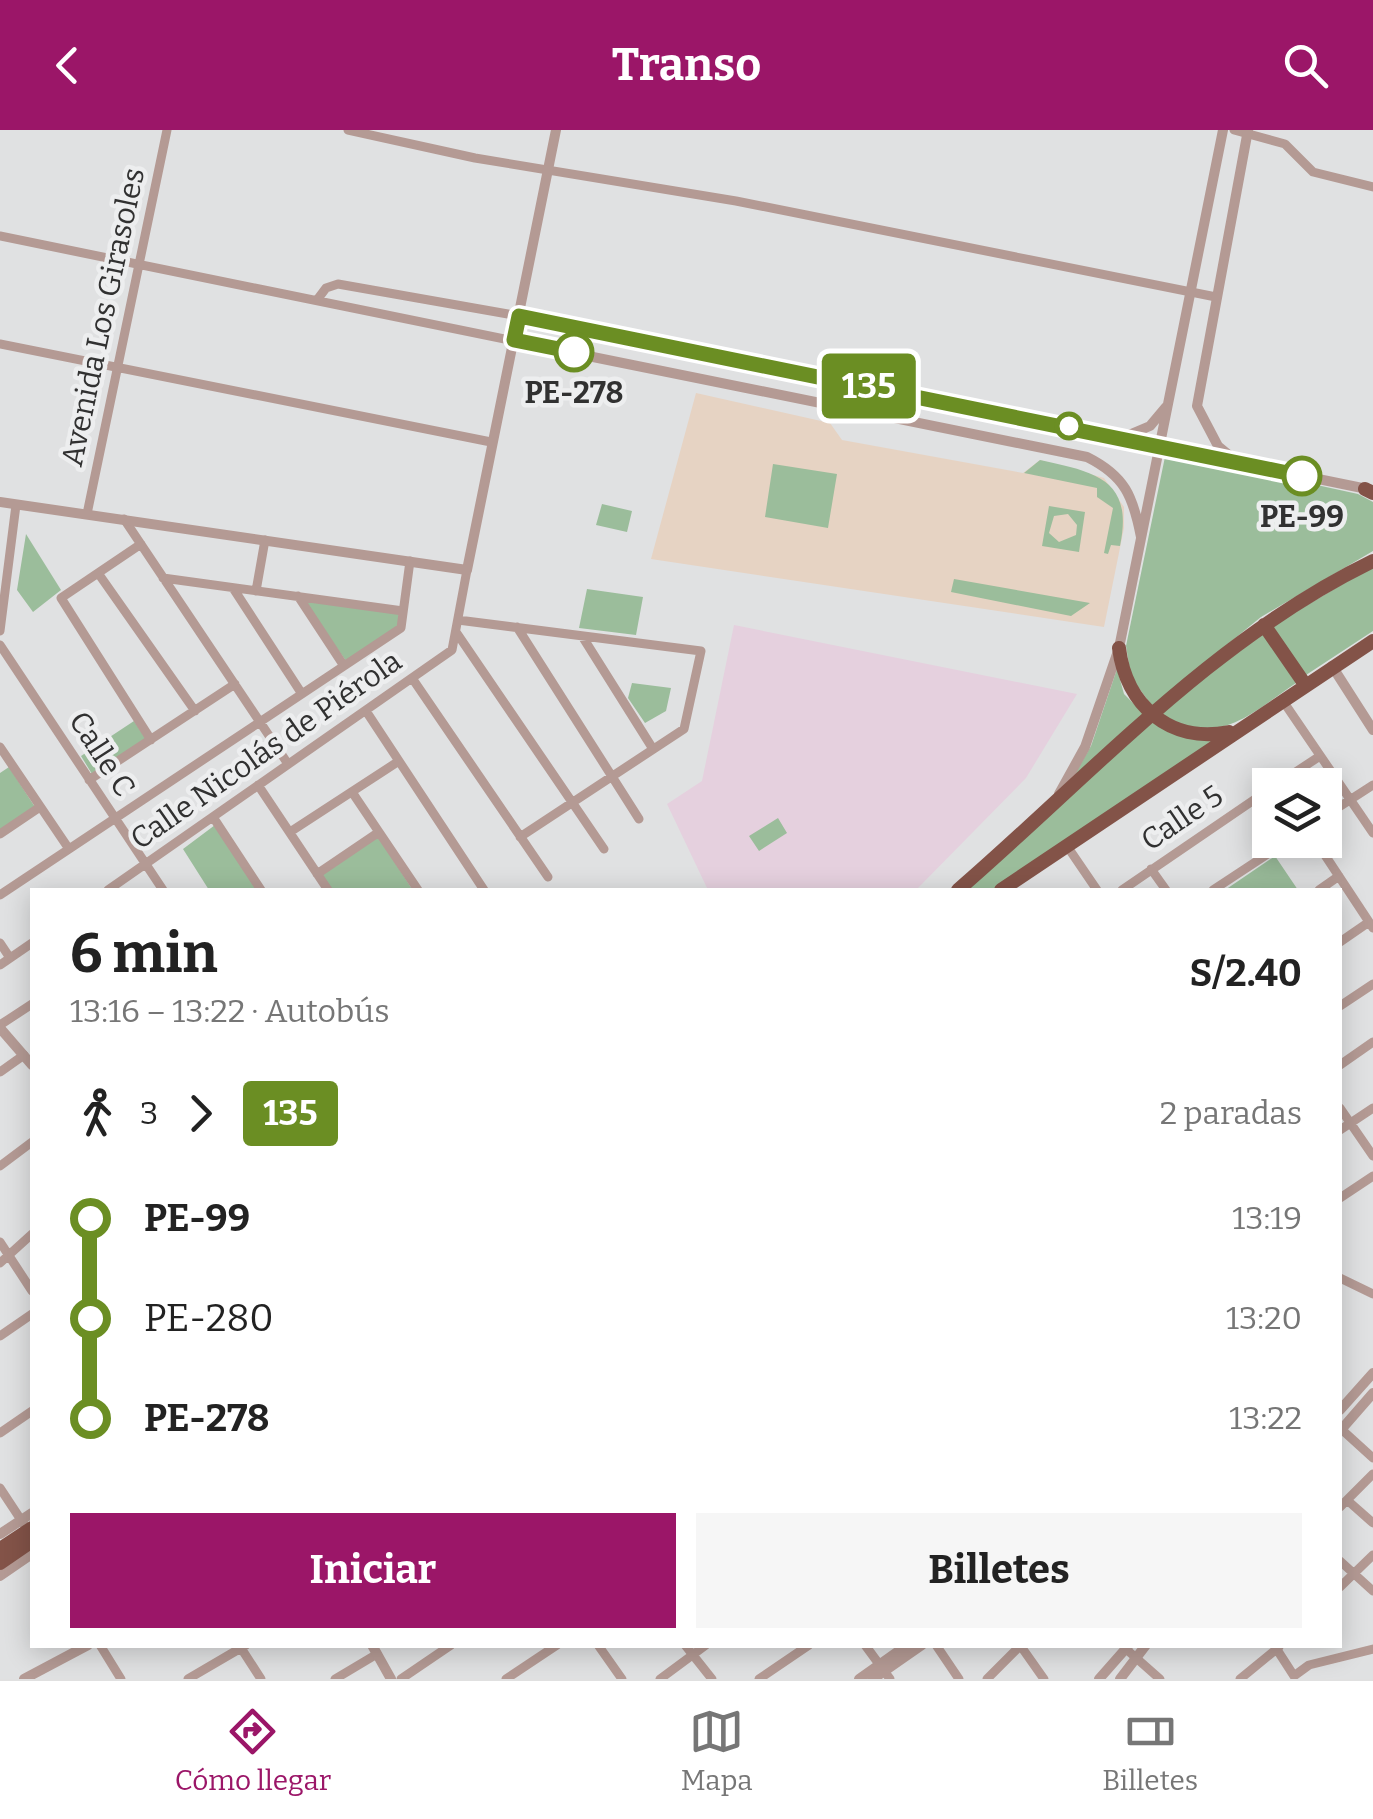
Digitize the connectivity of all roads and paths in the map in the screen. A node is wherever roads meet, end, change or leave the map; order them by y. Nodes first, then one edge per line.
1 (167, 130) edge
2 (348, 130) edge
3 (556, 130) edge
4 (1223, 130) edge
5 (1234, 130) edge
6 (1248, 132) edge
7 (548, 170) junction
8 (1373, 187) edge
9 (0, 236) edge
10 (142, 264) junction
11 (1188, 291) junction
12 (1216, 297) junction
13 (317, 300) junction
14 (519, 316) junction
15 (514, 340) junction
16 (0, 344) edge
17 (120, 367) junction
18 (782, 370) junction
19 (779, 394) junction
20 (1169, 402) junction
21 (1042, 420) junction
22 (1121, 438) junction
23 (491, 442) junction
24 (1162, 444) junction
25 (1037, 445) junction
26 (1240, 463) junction
27 (1370, 491) edge
28 (0, 502) edge
29 (16, 505) junction
30 (88, 514) junction
31 (124, 520) junction
32 (265, 540) junction
33 (1142, 542) junction
34 (141, 544) junction
35 (4, 556) edge
36 (1373, 561) edge
37 (410, 562) junction
38 (467, 570) junction
39 (98, 572) junction
40 (164, 578) junction
41 (233, 588) junction
42 (256, 591) junction
43 (298, 596) junction
44 (403, 611) junction
45 (458, 620) junction
46 (1264, 625) junction
47 (517, 627) junction
48 (0, 631) edge
49 (456, 632) junction
50 (582, 636) junction
51 (1373, 640) edge
52 (0, 644) edge
53 (1119, 648) junction
54 (344, 666) junction
55 (1332, 666) junction
56 (412, 678) junction
57 (235, 684) junction
58 (1304, 684) junction
59 (302, 694) junction
60 (1281, 698) junction
61 (195, 710) junction
62 (366, 710) junction
63 (1151, 716) junction
64 (261, 723) junction
65 (1373, 730) edge
66 (1234, 731) junction
67 (151, 740) junction
68 (0, 748) edge
69 (652, 749) junction
70 (1320, 756) junction
71 (399, 760) junction
72 (288, 764) junction
73 (5, 766) edge
74 (1302, 768) edge
75 (612, 776) junction
76 (89, 780) junction
77 (258, 785) junction
78 (1373, 786) edge
79 (352, 792) junction
80 (1350, 799) junction
81 (572, 801) junction
82 (1252, 801) edge
83 (1342, 804) edge
84 (40, 807) junction
85 (1048, 812) junction
86 (214, 816) junction
87 (116, 819) junction
88 (638, 819) dead end
89 (290, 832) junction
90 (379, 832) junction
91 (1373, 832) edge
92 (0, 834) edge
93 (520, 837) junction
94 (1067, 846) junction
95 (604, 849) dead end
96 (69, 850) junction
97 (1262, 858) edge
98 (1327, 858) edge
99 (145, 864) junction
100 (1151, 869) junction
101 (317, 874) junction
102 (1339, 876) junction
103 (548, 877) dead end
104 (111, 888) edge
105 (161, 888) edge
106 (260, 888) edge
107 (327, 888) edge
108 (417, 888) edge
109 (483, 888) edge
110 (960, 888) edge
111 (1003, 888) edge
112 (1096, 888) edge
113 (1125, 888) edge
114 (1165, 888) edge
115 (1216, 888) edge
116 (1322, 888) edge
117 (0, 895) edge
118 (1371, 925) edge
119 (1342, 941) edge
120 (0, 943) edge
121 (30, 943) edge
122 (10, 958) junction
123 (0, 965) edge
124 (1373, 984) edge
125 (30, 1005) edge
126 (1342, 1005) edge
127 (0, 1026) edge
128 (1373, 1042) edge
129 (24, 1055) junction
130 (30, 1062) edge
131 (1342, 1064) edge
132 (0, 1072) edge
133 (1373, 1108) edge
134 (1342, 1111) edge
135 (1350, 1123) junction
136 (1342, 1129) edge
137 (30, 1144) edge
138 (1373, 1156) edge
139 (0, 1166) edge
140 (1373, 1176) edge
141 (1342, 1197) edge
142 (30, 1236) edge
143 (0, 1242) edge
144 (10, 1255) junction
145 (0, 1263) edge
146 (1342, 1279) edge
147 (30, 1288) edge
148 (1373, 1294) edge
149 (30, 1315) edge
150 (0, 1336) edge
151 (1373, 1373) edge
152 (1373, 1393) edge
153 (1342, 1408) edge
154 (30, 1413) edge
155 (1342, 1428) edge
156 (1342, 1432) edge
157 (0, 1433) edge
158 (1373, 1458) edge
159 (1373, 1474) edge
160 (0, 1488) edge
161 (1344, 1503) edge
162 (1373, 1523) edge
163 (29, 1531) edge
164 (0, 1534) edge
165 (0, 1550) edge
166 (30, 1555) edge
167 (1373, 1555) edge
168 (1342, 1562) edge
169 (0, 1563) edge
170 (1354, 1574) junction
171 (0, 1576) edge
172 (1342, 1585) edge
173 (1373, 1592) edge
174 (82, 1648) edge
175 (102, 1648) edge
176 (241, 1648) edge
177 (245, 1648) edge
178 (448, 1648) edge
179 (552, 1648) edge
180 (600, 1648) edge
181 (689, 1648) edge
182 (702, 1648) edge
183 (805, 1648) edge
184 (867, 1648) edge
185 (904, 1648) edge
186 (918, 1648) edge
187 (938, 1648) edge
188 (1018, 1648) edge
189 (1023, 1648) edge
190 (1127, 1648) edge
191 (1129, 1648) edge
192 (1144, 1648) edge
193 (1275, 1648) edge
194 (1278, 1648) edge
195 (1373, 1649) edge
196 (374, 1650) edge
197 (694, 1654) junction
198 (1136, 1658) junction
199 (884, 1672) edge
200 (24, 1679) edge
201 (121, 1679) edge
202 (188, 1679) edge
203 (261, 1679) edge
204 (335, 1679) edge
205 (392, 1679) edge
206 (402, 1679) edge
207 (506, 1679) edge
208 (622, 1679) edge
209 (660, 1679) edge
210 (712, 1679) edge
211 (759, 1679) edge
212 (859, 1679) edge
213 (873, 1679) edge
214 (959, 1679) edge
215 (987, 1679) edge
216 (1044, 1679) edge
217 (1099, 1679) edge
218 (1120, 1679) edge
219 (1160, 1679) edge
220 (1240, 1679) edge

1 - 10 street, Avenida Los Girasoles
2 - 7 street
3 - 7 street
4 - 11 street
5 - 6 street
6 - 8 street
6 - 12 street
7 - 11 street
7 - 14 street
9 - 10 street
10 - 13 street
10 - 17 street, Avenida Los Girasoles
11 - 12 street
11 - 20 street
12 - 26 street
13 - 14 street
13 - 15 street
14 - 15 street
14 - 18 street
15 - 19 street
15 - 23 street
16 - 17 street
17 - 23 street
17 - 30 street, Avenida Los Girasoles
18 - 19 street
18 - 21 street
19 - 25 street
20 - 22 street
20 - 24 street
21 - 22 street
21 - 25 street
22 - 24 street
23 - 38 street
24 - 26 street
24 - 33 street
25 - 33 street
26 - 27 street
28 - 29 street
29 - 30 street
29 - 35 street
30 - 31 street
31 - 32 street
31 - 34 street
32 - 37 street
32 - 42 street
33 - 53 street
34 - 39 street
34 - 40 street
35 - 48 street
36 - 46 highway
37 - 38 street
37 - 44 street
38 - 45 street
39 - 61 street
39 - 67 street
40 - 41 street
40 - 57 street
41 - 42 street
41 - 59 street
42 - 43 street
43 - 44 street
43 - 54 street
44 - 54 street
45 - 47 street
45 - 49 street
46 - 58 highway
46 - 63 highway
47 - 50 street
47 - 75 street
49 - 56 street, Calle Nicolás de Piérola
49 - 81 street
50 - 69 street
50 - 69 street
51 - 55 highway
52 - 76 street, Calle C
53 - 63 highway
53 - 85 street
54 - 59 street
55 - 58 highway
55 - 65 street
56 - 62 street, Calle Nicolás de Piérola
56 - 93 street
57 - 61 street
57 - 64 street
58 - 60 highway
59 - 64 street
60 - 66 highway
60 - 70 street
61 - 67 street
62 - 71 street
62 - 72 street, Calle Nicolás de Piérola
63 - 66 highway
63 - 85 highway
64 - 72 street
64 - 87 street
66 - 94 highway
67 - 76 street
68 - 73 street
69 - 75 street
70 - 74 street
70 - 80 street
71 - 79 street
71 - 109 street
72 - 77 street, Calle Nicolás de Piérola
73 - 84 street
75 - 81 street
75 - 88 street
76 - 87 street, Calle C
77 - 86 street, Calle Nicolás de Piérola
77 - 89 street
78 - 80 street
79 - 89 street
79 - 90 street
80 - 83 street
80 - 91 street
81 - 93 street
81 - 95 street
82 - 100 street, Calle 5
84 - 92 street
84 - 96 street
85 - 110 highway
86 - 99 street, Calle Nicolás de Piérola
86 - 106 street
87 - 96 street
87 - 99 street, Calle C
89 - 101 street
90 - 101 street
90 - 108 street
93 - 103 street
94 - 111 highway
94 - 112 street
96 - 117 street
97 - 115 street
98 - 102 street
99 - 104 street, Calle Nicolás de Piérola
99 - 105 street, Calle C
100 - 113 street, Calle 5
100 - 114 street
101 - 107 street
102 - 116 street
102 - 118 street
118 - 119 street
120 - 122 street
121 - 122 street
122 - 123 street
124 - 126 street
125 - 127 street
127 - 129 street
128 - 131 street
129 - 130 street
129 - 132 street
133 - 135 street
134 - 135 street
135 - 136 street
135 - 138 street
137 - 139 street
140 - 141 street
142 - 144 street
143 - 144 street
144 - 145 street
144 - 147 street
146 - 148 street
149 - 150 street
151 - 153 street
152 - 155 street
154 - 157 street
156 - 158 street
159 - 161 street
160 - 163 street
161 - 162 street
163 - 164 street
163 - 165 highway
163 - 169 highway
166 - 171 street
167 - 170 street
168 - 170 street
170 - 172 street
170 - 173 street
174 - 200 street
175 - 201 street
176 - 202 street
177 - 203 street
178 - 206 street
179 - 207 street
180 - 208 street
181 - 197 street
182 - 197 street
183 - 211 street
184 - 199 street
185 - 199 street
186 - 199 street
187 - 214 street
188 - 215 street
189 - 216 street
190 - 217 street
191 - 198 street
192 - 198 street
193 - 220 street
194 - 195 street
196 - 204 street
196 - 205 street
197 - 209 street
197 - 210 street
198 - 218 street
198 - 219 street
199 - 212 street
199 - 213 street

